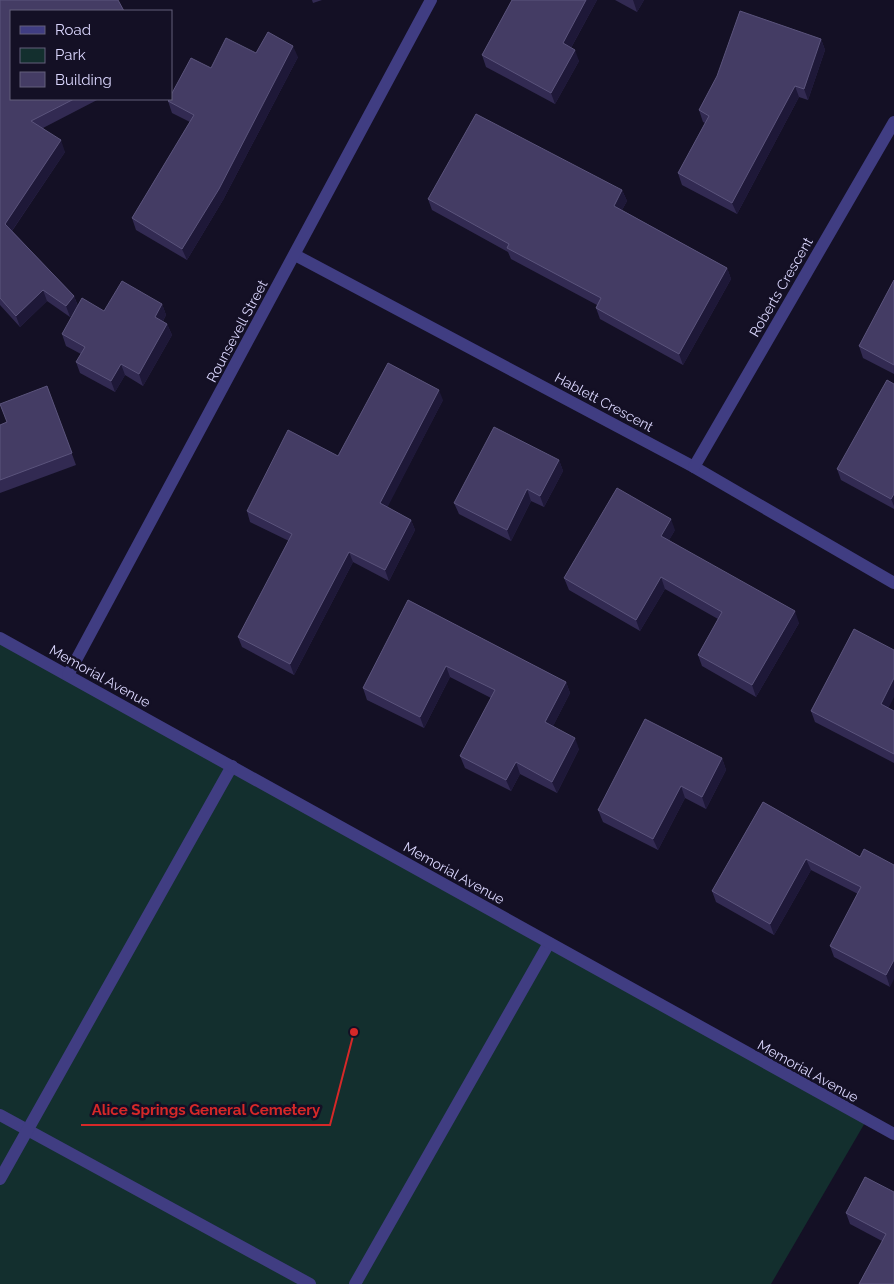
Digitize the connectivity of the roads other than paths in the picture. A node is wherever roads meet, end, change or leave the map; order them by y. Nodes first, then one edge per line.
1 (431, 0) edge
2 (894, 122) edge
3 (295, 255) junction
4 (694, 467) junction
5 (894, 583) edge
6 (0, 638) edge
7 (68, 675) junction
8 (232, 766) junction
9 (549, 943) junction
10 (0, 1115) edge
11 (28, 1130) junction
12 (894, 1134) edge
13 (0, 1179) edge
14 (310, 1284) edge
15 (355, 1284) edge

1 - 3 street, Rounsevell Street
2 - 4 street, Roberts Crescent
3 - 4 street, Hablett Crescent
3 - 7 street, Rounsevell Street
4 - 5 street, Hablett Crescent
6 - 7 street, Memorial Avenue
7 - 8 street, Memorial Avenue
8 - 9 street, Memorial Avenue
8 - 11 street
9 - 12 street, Memorial Avenue
9 - 15 street
10 - 11 street
11 - 13 street
11 - 14 street

